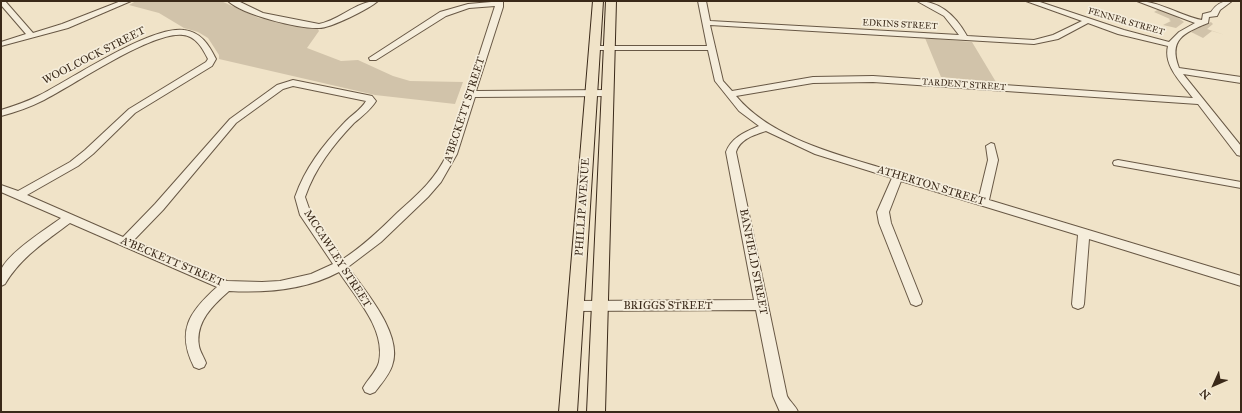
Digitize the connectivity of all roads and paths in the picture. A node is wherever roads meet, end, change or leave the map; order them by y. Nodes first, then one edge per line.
1 (1, 1) edge
2 (118, 1) edge
3 (127, 1) edge
4 (232, 1) edge
5 (374, 1) edge
6 (598, 1) edge
7 (611, 1) edge
8 (702, 1) edge
9 (921, 1) edge
10 (1030, 1) edge
11 (1140, 1) edge
12 (1228, 1) edge
13 (499, 2) edge
14 (4, 8) edge
15 (1217, 9) junction
16 (105, 10) junction
17 (1190, 16) junction
18 (1087, 21) junction
19 (1203, 21) junction
20 (707, 23) junction
21 (1189, 27) junction
22 (32, 36) junction
23 (964, 38) junction
24 (1, 44) edge
25 (1172, 45) junction
26 (594, 48) junction
27 (609, 48) junction
28 (711, 48) junction
29 (373, 58) dead end
30 (1176, 70) junction
31 (1241, 80) edge
32 (591, 93) junction
33 (608, 93) junction
34 (471, 94) junction
35 (730, 94) junction
36 (1200, 101) junction
37 (1, 113) edge
38 (766, 127) junction
39 (991, 146) dead end
40 (1241, 152) edge
41 (1118, 163) dead end
42 (898, 176) junction
43 (1241, 185) edge
44 (1, 188) edge
45 (18, 196) junction
46 (983, 202) junction
47 (69, 218) junction
48 (1084, 233) junction
49 (124, 242) junction
50 (341, 266) junction
51 (1, 281) edge
52 (1241, 281) edge
53 (226, 286) junction
54 (916, 302) dead end
55 (1078, 304) dead end
56 (761, 305) junction
57 (576, 306) junction
58 (600, 306) junction
59 (199, 363) dead end
60 (370, 388) dead end
61 (568, 412) edge
62 (596, 412) edge
63 (791, 412) edge

1 - 14 street
2 - 16 street
3 - 16 street
4 - 5 street
6 - 26 main road, PHILLIP AVENUE
7 - 27 main road, PHILLIP AVENUE
8 - 20 street, ATHERTON STREET
9 - 23 street
10 - 18 street, FENNER STREET
11 - 17 street
12 - 15 street
13 - 29 street
13 - 34 street, A'BECKETT STREET
14 - 22 street
15 - 17 street
15 - 19 street
16 - 22 street
17 - 19 street
17 - 21 street
18 - 23 street, EDKINS STREET
18 - 25 street, FENNER STREET
19 - 21 street
20 - 23 street, EDKINS STREET
20 - 28 street, ATHERTON STREET
21 - 25 street
22 - 24 street
25 - 30 street
26 - 27 street
26 - 32 main road, PHILLIP AVENUE
27 - 28 street
27 - 33 main road, PHILLIP AVENUE
28 - 35 street, ATHERTON STREET
30 - 31 street
30 - 36 street
32 - 33 street
32 - 34 street
32 - 57 main road, PHILLIP AVENUE
33 - 58 main road, PHILLIP AVENUE
34 - 50 street, A'BECKETT STREET
35 - 36 street, TARDENT STREET
35 - 38 street, ATHERTON STREET
36 - 40 street
37 - 45 street, WOOLCOCK STREET
38 - 42 street, ATHERTON STREET
38 - 56 street, BANFIELD STREET
39 - 46 street
41 - 43 street
42 - 46 street, ATHERTON STREET
42 - 54 street
44 - 45 street, A'BECKETT STREET
45 - 47 street, A'BECKETT STREET
46 - 48 street, ATHERTON STREET
47 - 49 street, A'BECKETT STREET
47 - 51 street
48 - 52 street, ATHERTON STREET
48 - 55 street
49 - 50 street, MCCAWLEY STREET
49 - 53 street, A'BECKETT STREET
50 - 53 street, A'BECKETT STREET
50 - 60 street, MCCAWLEY STREET
53 - 59 street
56 - 58 street, BRIGGS STREET
56 - 63 street, BANFIELD STREET
57 - 58 street, BRIGGS STREET
57 - 61 main road, PHILLIP AVENUE
58 - 62 main road, PHILLIP AVENUE

